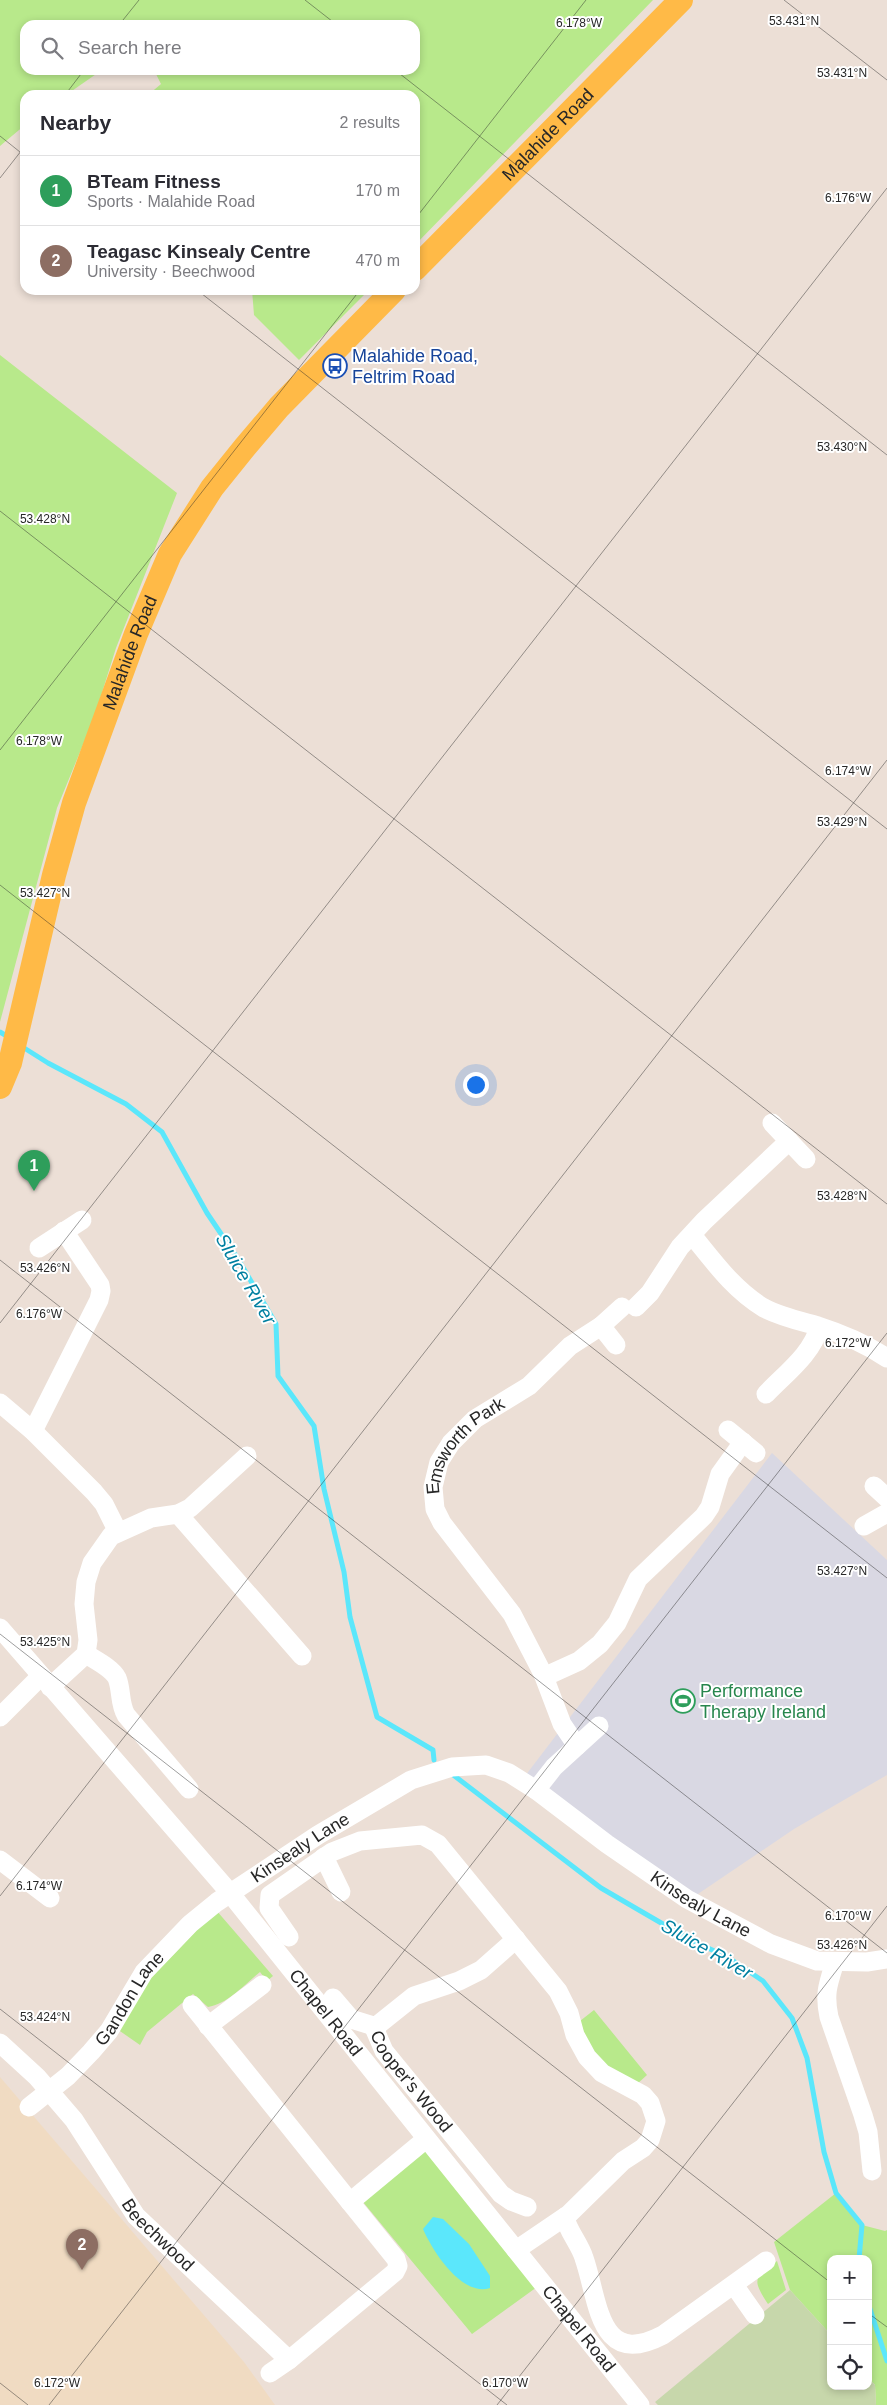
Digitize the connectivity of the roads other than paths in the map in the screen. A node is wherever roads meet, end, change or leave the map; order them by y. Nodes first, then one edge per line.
1 (681, 0) edge
2 (420, 264) edge
3 (389, 295) edge
4 (0, 1087) edge
5 (772, 1123) dead end
6 (789, 1141) junction
7 (806, 1159) dead end
8 (82, 1220) dead end
9 (64, 1231) junction
10 (692, 1235) junction
11 (38, 1248) dead end
12 (601, 1326) junction
13 (819, 1327) junction
14 (616, 1345) dead end
15 (887, 1358) edge
16 (766, 1394) dead end
17 (0, 1403) edge
18 (33, 1431) junction
19 (742, 1441) dead end
20 (248, 1456) dead end
21 (887, 1513) edge
22 (178, 1514) junction
23 (864, 1526) dead end
24 (118, 1532) junction
25 (0, 1628) edge
26 (86, 1654) junction
27 (302, 1656) dead end
28 (543, 1674) junction
29 (45, 1681) junction
30 (0, 1717) edge
31 (599, 1726) dead end
32 (577, 1746) junction
33 (189, 1789) dead end
34 (536, 1790) junction
35 (324, 1857) junction
36 (3, 1867) edge
37 (340, 1892) dead end
38 (230, 1893) junction
39 (50, 1898) dead end
40 (289, 1937) dead end
41 (516, 1940) junction
42 (887, 1959) edge
43 (835, 1962) junction
44 (262, 1985) dead end
45 (333, 1998) dead end
46 (192, 2005) dead end
47 (208, 2026) junction
48 (377, 2027) junction
49 (0, 2043) edge
50 (48, 2091) junction
51 (29, 2106) dead end
52 (426, 2139) junction
53 (872, 2172) dead end
54 (350, 2202) junction
55 (527, 2207) dead end
56 (565, 2217) junction
57 (516, 2250) junction
58 (766, 2261) dead end
59 (734, 2285) junction
60 (755, 2315) dead end
61 (289, 2360) junction
62 (270, 2373) dead end
63 (640, 2405) edge

1 - 2 main road, Malahide Road
3 - 4 main road, Malahide Road
5 - 6 street
6 - 7 street
6 - 10 street, Emsworth Park
8 - 9 street
9 - 11 street
9 - 18 street
10 - 12 street, Emsworth Park
10 - 13 street
12 - 14 street
12 - 28 street, Emsworth Park
13 - 15 street
13 - 16 street
17 - 18 street
18 - 24 street
19 - 28 street
20 - 22 street
21 - 23 street
22 - 24 street
22 - 27 street
24 - 26 street
25 - 29 street, Chapel Road
26 - 29 street
26 - 33 street
28 - 32 street, Emsworth Park
29 - 30 street
29 - 38 street, Chapel Road
31 - 32 street
32 - 34 street
34 - 38 street, Kinsealy Lane
34 - 43 street, Kinsealy Lane
35 - 37 street
35 - 40 street
35 - 41 street
36 - 39 street
38 - 50 street, Gandon Lane
38 - 52 street, Chapel Road
41 - 48 street, Cooper's Wood
41 - 56 street
42 - 43 street, Kinsealy Lane
43 - 53 street
44 - 47 street
45 - 48 street
46 - 47 street
47 - 54 street
48 - 55 street, Cooper's Wood
49 - 50 street, Beechwood
50 - 51 street, Gandon Lane
50 - 61 street, Beechwood
52 - 54 street
52 - 57 street, Chapel Road
54 - 61 street
56 - 57 street
56 - 59 street
57 - 63 street, Chapel Road
58 - 59 street
59 - 60 street
61 - 62 street

